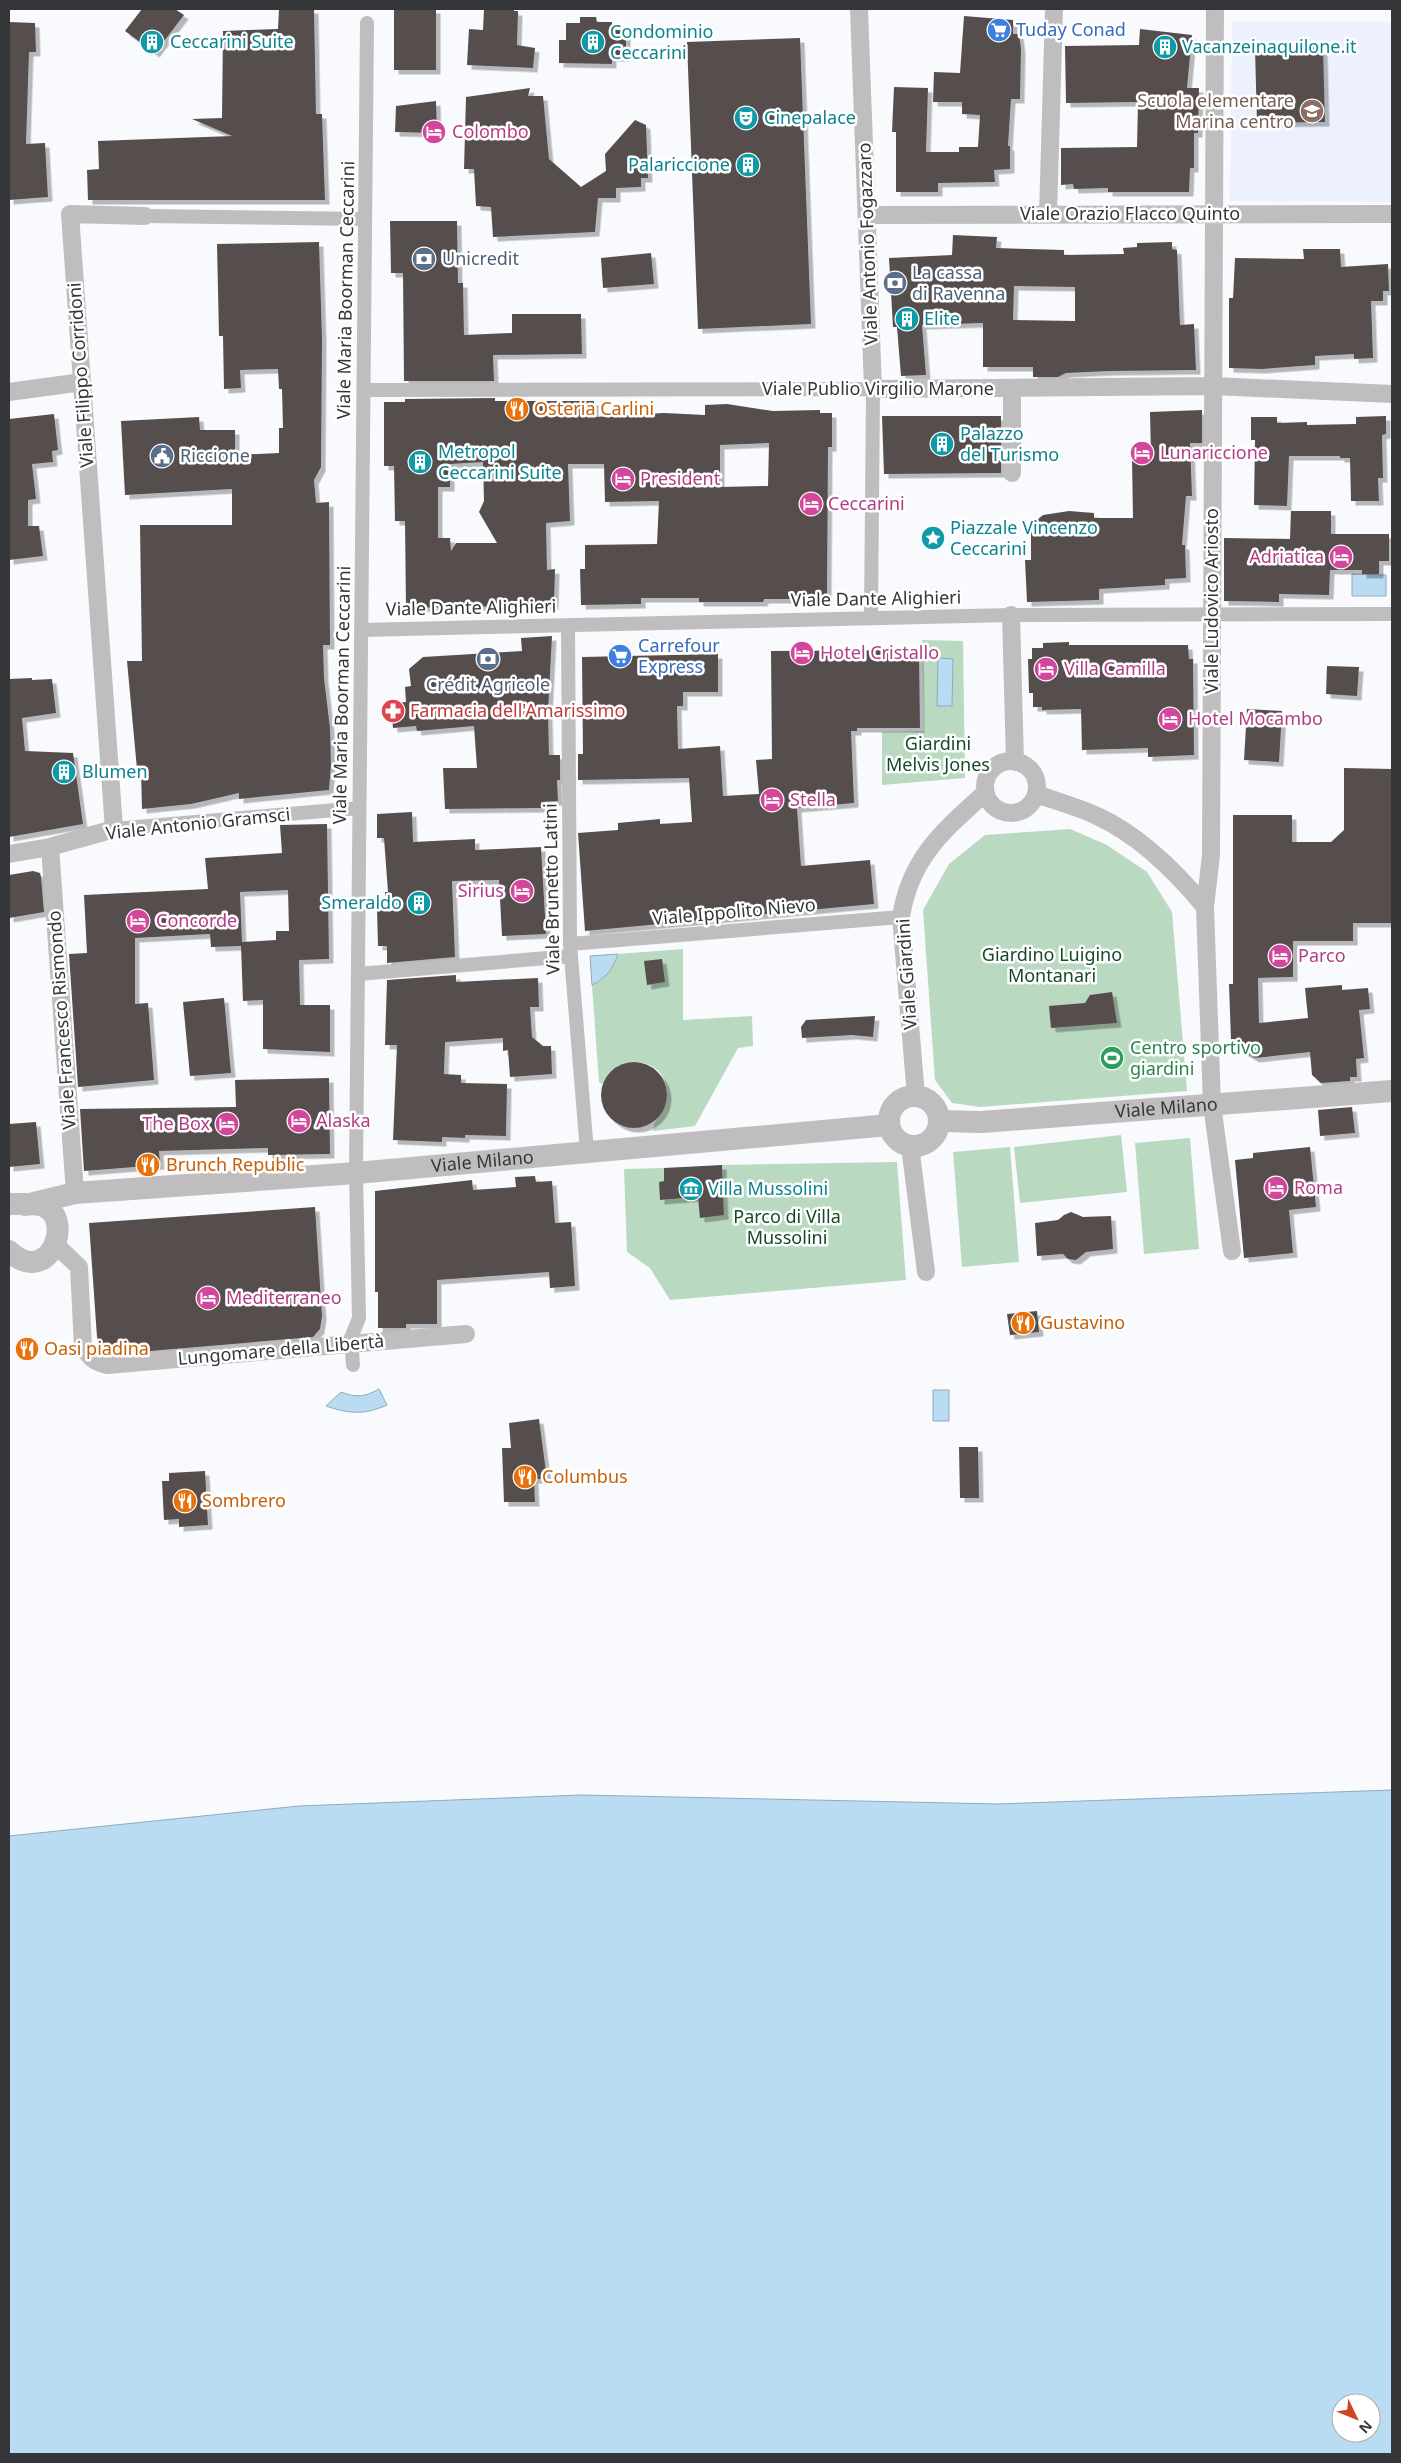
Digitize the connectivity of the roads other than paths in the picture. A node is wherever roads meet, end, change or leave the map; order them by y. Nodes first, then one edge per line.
1 (859, 9) edge
2 (1054, 9) edge
3 (1215, 9) edge
4 (367, 23) dead end
5 (1214, 214) junction
6 (1392, 214) edge
7 (867, 215) junction
8 (1048, 215) junction
9 (145, 216) joint
10 (365, 219) junction
11 (82, 382) junction
12 (1213, 386) junction
13 (1012, 388) junction
14 (873, 389) junction
15 (364, 390) junction
16 (9, 392) edge
17 (1392, 394) edge
18 (1012, 473) dead end
19 (1392, 614) edge
20 (1011, 615) junction
21 (1212, 615) junction
22 (871, 618) junction
23 (568, 625) junction
24 (361, 630) junction
25 (1014, 762) junction
26 (986, 793) junction
27 (1036, 794) junction
28 (359, 808) junction
29 (114, 830) junction
30 (50, 847) junction
31 (9, 854) edge
32 (1206, 908) junction
33 (901, 917) junction
34 (570, 950) junction
35 (358, 974) junction
36 (1392, 1091) edge
37 (916, 1096) junction
38 (1212, 1105) junction
39 (939, 1121) junction
40 (889, 1125) junction
41 (910, 1146) junction
42 (587, 1152) junction
43 (356, 1173) junction
44 (75, 1192) junction
45 (19, 1204) edge
46 (9, 1214) edge
47 (58, 1223) junction
48 (56, 1245) junction
49 (9, 1251) edge
50 (1232, 1252) dead end
51 (926, 1272) dead end
52 (466, 1334) dead end
53 (351, 1344) junction
54 (353, 1366) dead end

1 - 7 street, Viale Antonio Fogazzaro
2 - 8 street
3 - 5 street, Viale Ludovico Ariosto
4 - 10 street, Viale Maria Boorman Ceccarini
5 - 6 street, Viale Orazio Flacco Quinto
5 - 8 street, Viale Orazio Flacco Quinto
5 - 12 street, Viale Ludovico Ariosto
7 - 8 street, Viale Orazio Flacco Quinto
7 - 14 street, Viale Antonio Fogazzaro
9 - 10 street, Viale Filippo Corridoni
9 - 11 street, Viale Filippo Corridoni
10 - 15 street, Viale Maria Boorman Ceccarini
11 - 16 street
11 - 29 street, Viale Filippo Corridoni
12 - 13 street, Viale Publio Virgilio Marone
12 - 17 street, Viale Publio Virgilio Marone
12 - 21 street, Viale Ludovico Ariosto
13 - 14 street, Viale Publio Virgilio Marone
13 - 18 street
14 - 15 street, Viale Publio Virgilio Marone
14 - 22 street
15 - 24 street, Viale Maria Boorman Ceccarini
19 - 21 street, Viale Dante Alighieri
20 - 21 street, Viale Dante Alighieri
20 - 22 street, Viale Dante Alighieri
20 - 25 street
21 - 32 street, Viale Ludovico Ariosto
22 - 23 street, Viale Dante Alighieri
23 - 24 street, Viale Dante Alighieri
23 - 34 street, Viale Brunetto Latini
24 - 28 street, Viale Maria Boorman Ceccarini
25 - 26 street
25 - 27 street
26 - 27 street
26 - 33 street, Viale Giardini
27 - 32 street
28 - 29 street, Viale Antonio Gramsci
28 - 35 street, Viale Maria Boorman Ceccarini
29 - 30 street, Viale Antonio Gramsci
30 - 31 street, Viale Antonio Gramsci
30 - 44 street, Viale Francesco Rismondo
32 - 38 street, Viale Ludovico Ariosto
33 - 34 street, Viale Ippolito Nievo
33 - 37 street, Viale Giardini
34 - 35 street, Viale Ippolito Nievo
34 - 42 street, Viale Brunetto Latini
35 - 43 street, Viale Maria Boorman Ceccarini
36 - 38 street, Viale Milano
37 - 39 street
37 - 40 street
38 - 39 street, Viale Milano
38 - 50 street, Viale Ludovico Ariosto
39 - 41 street
40 - 41 street
40 - 42 street, Viale Milano
41 - 51 street
42 - 43 street, Viale Milano
43 - 44 street, Viale Milano
43 - 53 street, Viale Maria Boorman Ceccarini
44 - 45 street, Viale Milano
44 - 47 street
45 - 46 street, Viale Milano
45 - 47 street
47 - 48 street
48 - 49 street
48 - 53 street, Lungomare della Libertà
52 - 53 street, Lungomare della Libertà
53 - 54 street, Viale Maria Boorman Ceccarini

